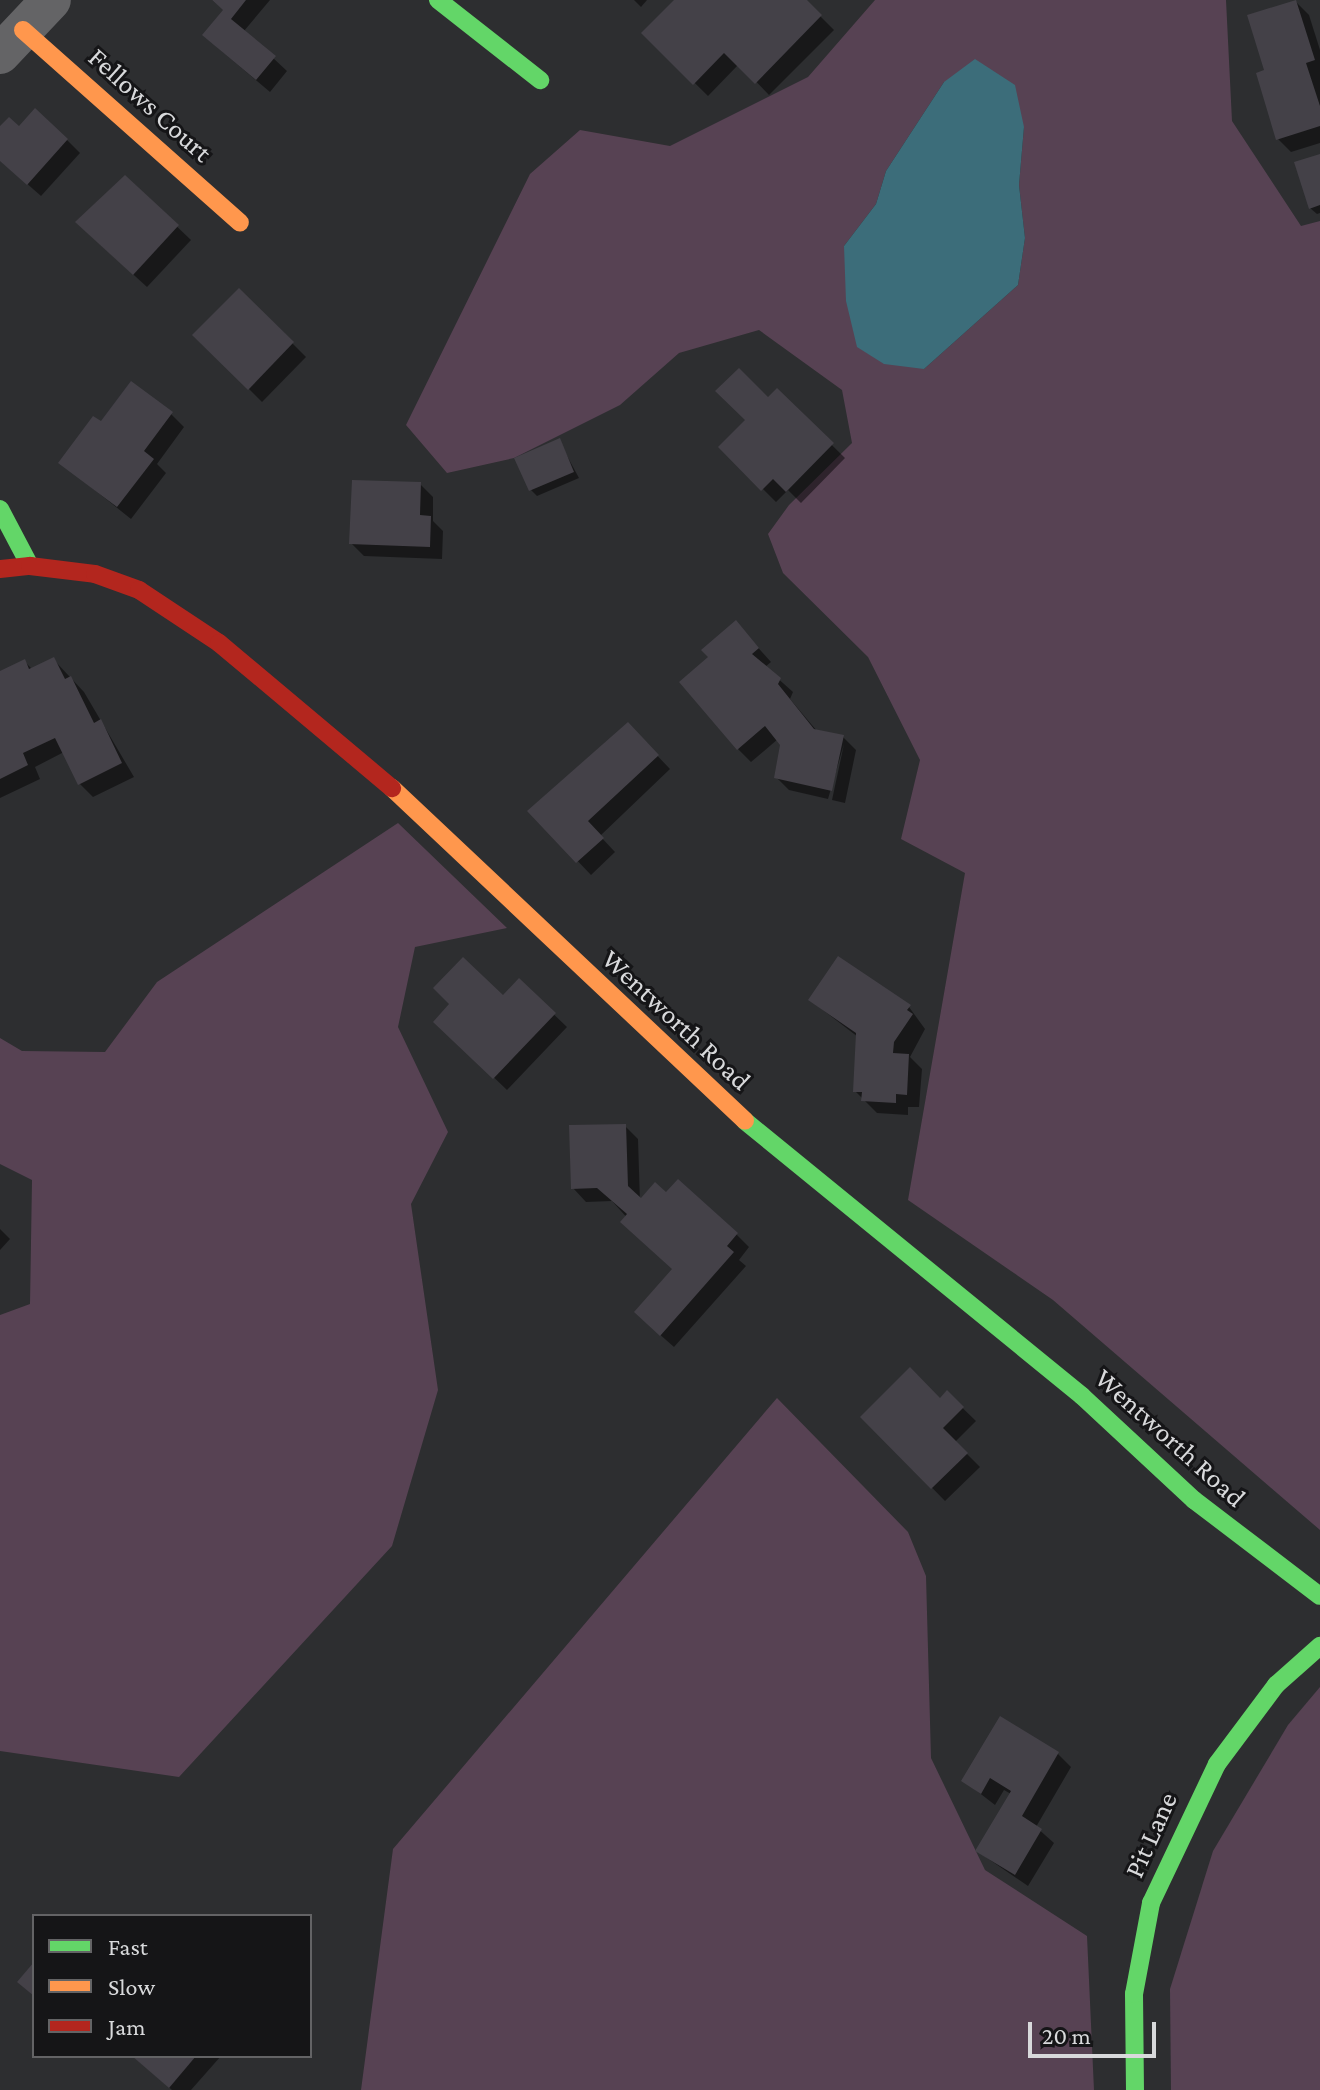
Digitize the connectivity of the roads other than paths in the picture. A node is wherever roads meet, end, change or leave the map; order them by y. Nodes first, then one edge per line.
1 (51, 0) edge
2 (438, 0) edge
3 (11, 42) edge
4 (540, 80) dead end
5 (240, 223) dead end
6 (0, 509) edge
7 (30, 566) junction
8 (0, 569) edge
9 (1320, 1596) edge
10 (1320, 1646) edge
11 (1135, 2090) edge

1 - 3 street
2 - 4 main road
3 - 5 main road, Fellows Court
6 - 7 main road
7 - 8 main road, Wentworth Road
7 - 9 main road, Wentworth Road
10 - 11 main road, Pit Lane

